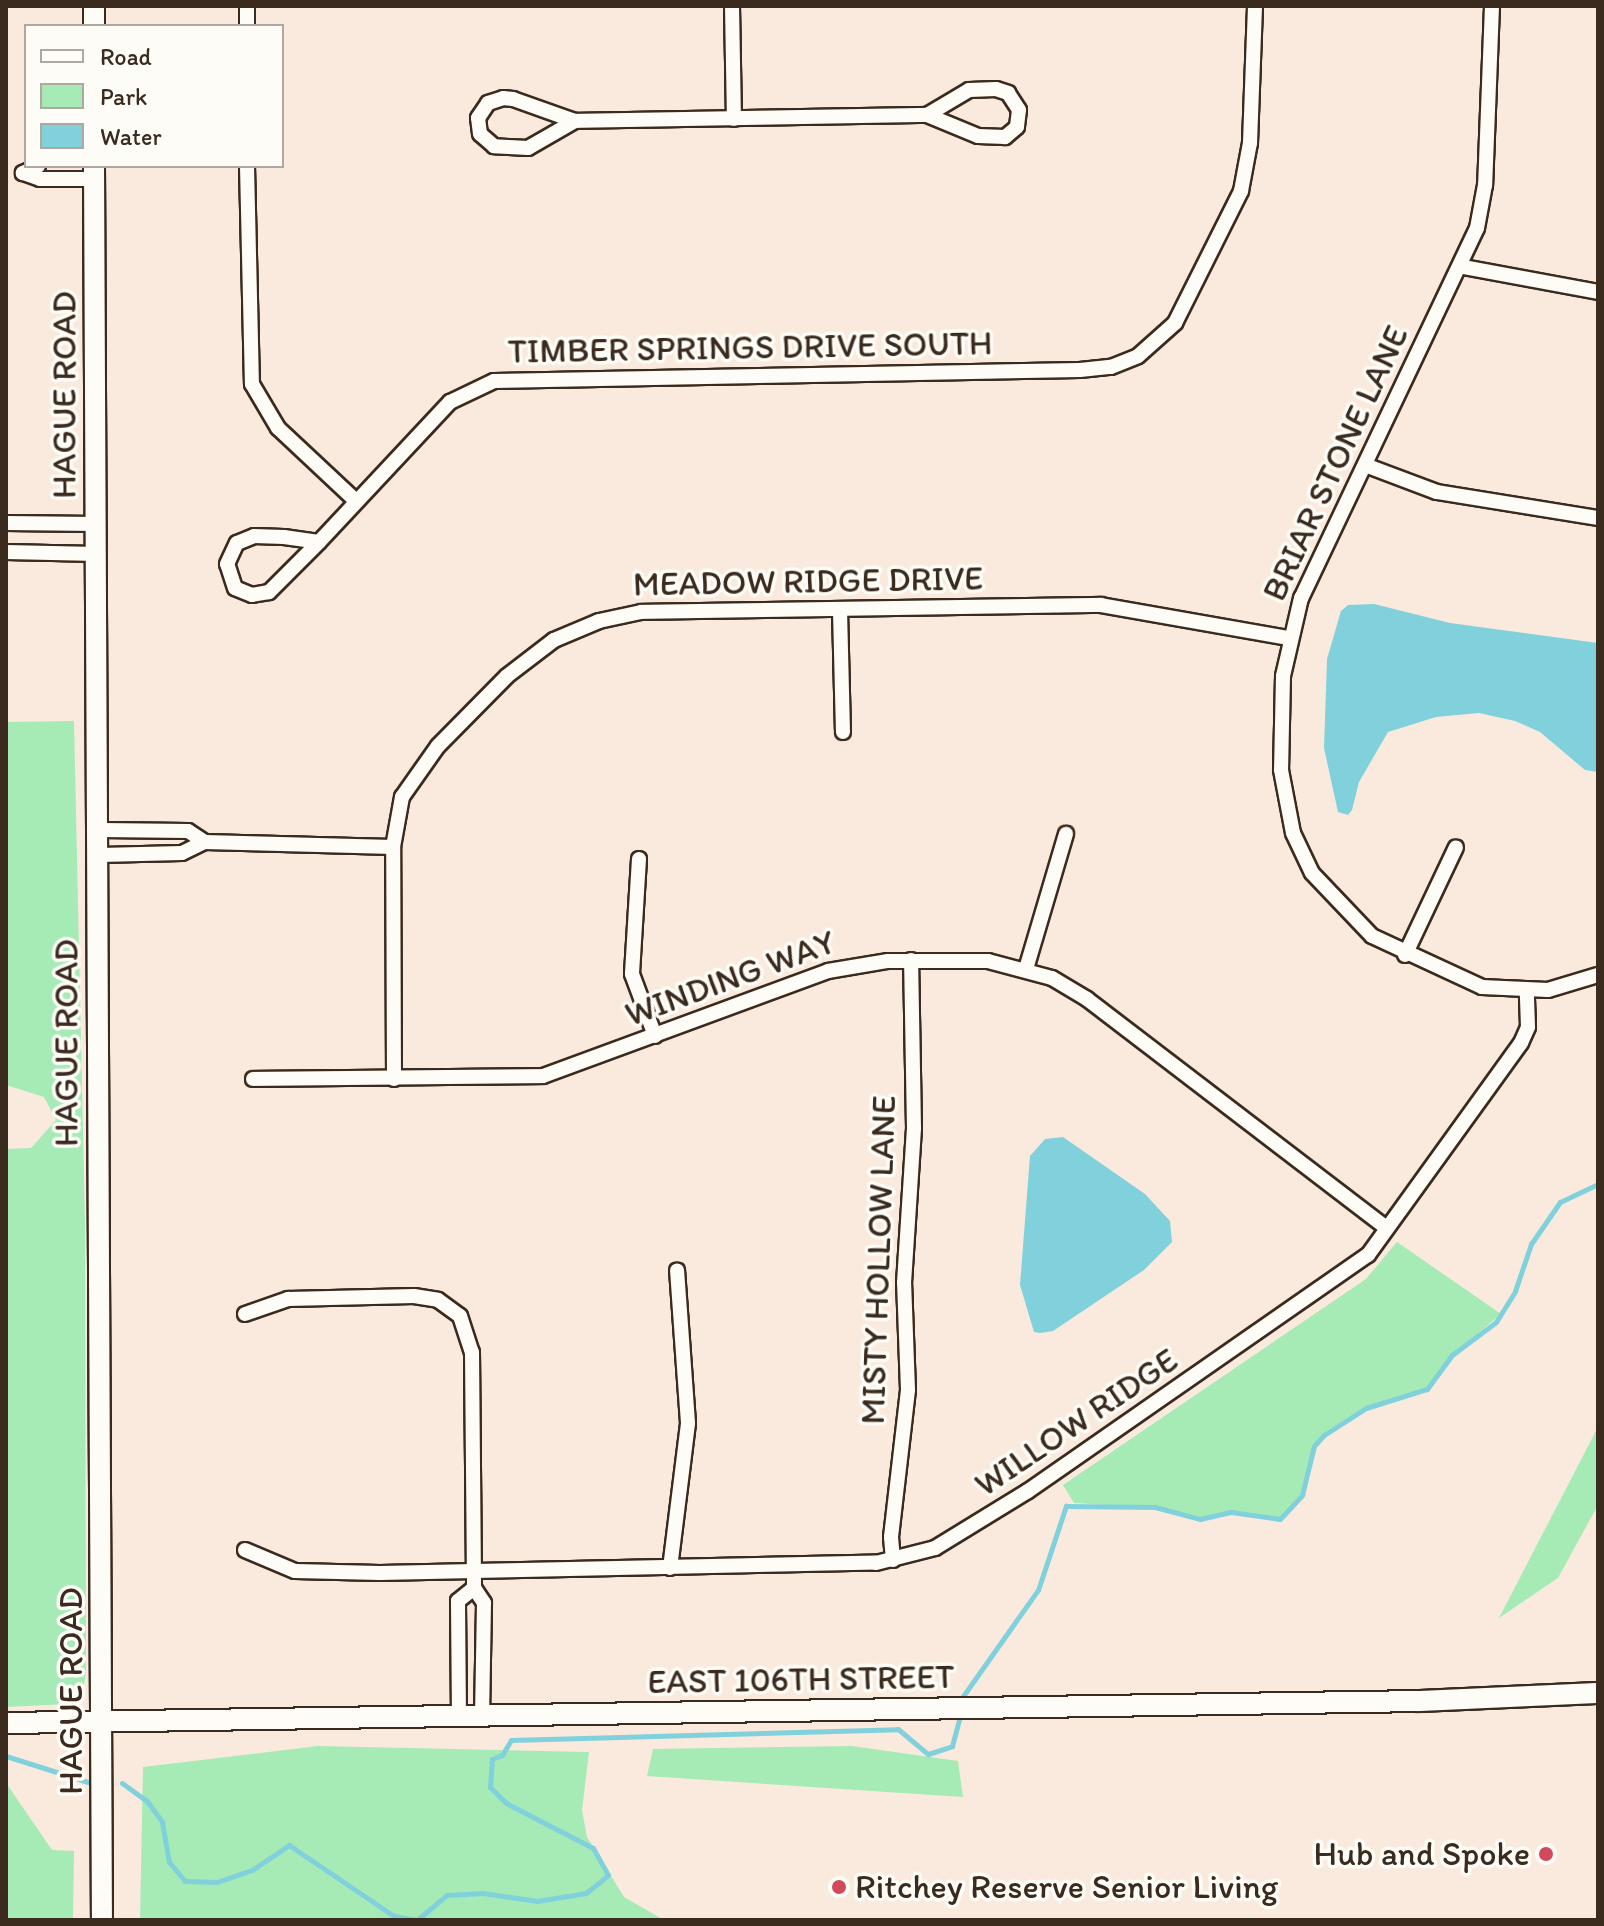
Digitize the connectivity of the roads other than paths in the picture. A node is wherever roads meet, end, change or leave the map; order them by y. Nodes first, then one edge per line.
1 (732, 6) edge
2 (1255, 6) edge
3 (1492, 6) edge
4 (927, 115) junction
5 (734, 119) junction
6 (575, 121) junction
7 (34, 168) edge
8 (247, 168) edge
9 (23, 173) junction
10 (94, 173) edge
11 (6, 175) edge
12 (1463, 267) junction
13 (1598, 292) edge
14 (1365, 465) junction
15 (356, 501) junction
16 (1598, 518) edge
17 (6, 523) edge
18 (97, 524) junction
19 (319, 542) junction
20 (6, 552) edge
21 (97, 554) junction
22 (840, 610) junction
23 (1289, 638) junction
24 (843, 732) dead end
25 (101, 830) junction
26 (1066, 834) dead end
27 (205, 842) junction
28 (393, 847) junction
29 (1456, 847) dead end
30 (100, 855) junction
31 (639, 859) dead end
32 (1405, 955) junction
33 (911, 960) junction
34 (1026, 969) junction
35 (1598, 975) edge
36 (1527, 992) junction
37 (655, 1036) junction
38 (253, 1079) dead end
39 (394, 1079) junction
40 (1386, 1228) junction
41 (677, 1270) dead end
42 (245, 1314) dead end
43 (245, 1550) dead end
44 (893, 1560) junction
45 (670, 1568) junction
46 (474, 1571) junction
47 (474, 1588) junction
48 (1598, 1693) edge
49 (482, 1717) junction
50 (459, 1718) junction
51 (6, 1723) edge
52 (104, 1723) junction
53 (102, 1920) edge

1 - 5 street
2 - 15 street, TIMBER SPRINGS DRIVE SOUTH
3 - 12 street, BRIAR STONE LANE
4 - 4 street
4 - 5 street
5 - 6 street
6 - 6 street
7 - 9 street
8 - 15 street
9 - 10 street
9 - 11 street
10 - 18 street, HAGUE ROAD
12 - 13 street
12 - 14 street, BRIAR STONE LANE
14 - 16 street
14 - 23 street, BRIAR STONE LANE
15 - 19 street, TIMBER SPRINGS DRIVE SOUTH
17 - 18 street
18 - 21 street, HAGUE ROAD
19 - 19 street, TIMBER SPRINGS DRIVE SOUTH
20 - 21 street
21 - 25 street, HAGUE ROAD
22 - 23 street, MEADOW RIDGE DRIVE
22 - 24 street
22 - 28 street, MEADOW RIDGE DRIVE
23 - 32 street, BRIAR STONE LANE
25 - 27 street
25 - 30 street, HAGUE ROAD
26 - 34 street
27 - 28 street
27 - 30 street
28 - 39 street, MEADOW RIDGE DRIVE
29 - 32 street
30 - 52 street, HAGUE ROAD
31 - 37 street
32 - 36 street, BRIAR STONE LANE
33 - 34 street, WINDING WAY
33 - 37 street, WINDING WAY
33 - 44 street, MISTY HOLLOW LANE
34 - 40 street, WINDING WAY
35 - 36 street, BRIAR STONE LANE
36 - 40 street, WILLOW RIDGE
37 - 39 street, WINDING WAY
38 - 39 street, WINDING WAY
40 - 44 street, WILLOW RIDGE
41 - 45 street
42 - 46 street
43 - 46 street, WILLOW RIDGE
44 - 45 street, WILLOW RIDGE
45 - 46 street, WILLOW RIDGE
46 - 47 street
47 - 49 street
47 - 50 street
48 - 49 street, EAST 106TH STREET
49 - 50 street, EAST 106TH STREET
50 - 52 street, EAST 106TH STREET
51 - 52 street, EAST 106TH STREET
52 - 53 street, HAGUE ROAD

